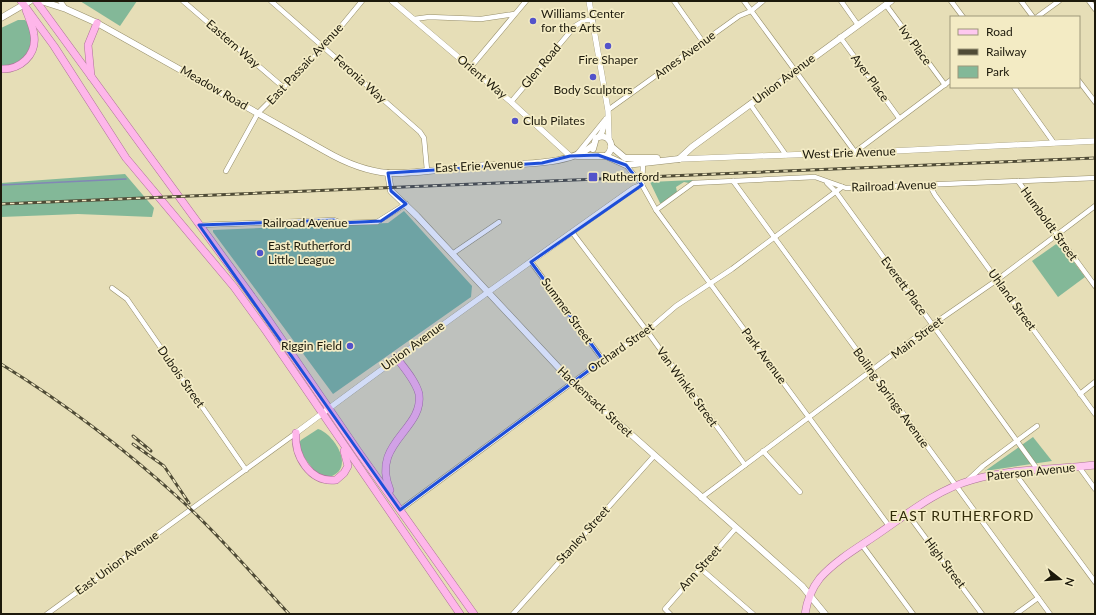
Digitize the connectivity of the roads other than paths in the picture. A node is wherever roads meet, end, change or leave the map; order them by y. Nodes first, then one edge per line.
1 (41, 1) edge
2 (60, 1) edge
3 (183, 1) edge
4 (271, 1) edge
5 (362, 1) edge
6 (392, 1) edge
7 (526, 1) edge
8 (590, 1) edge
9 (674, 1) edge
10 (744, 1) edge
11 (763, 1) edge
12 (841, 1) edge
13 (951, 1) edge
14 (1021, 1) edge
15 (1059, 1) edge
16 (1089, 1) edge
17 (28, 2) edge
18 (888, 3) edge
19 (66, 9) junction
20 (1095, 9) edge
21 (751, 10) junction
22 (514, 14) junction
23 (962, 16) edge
24 (1032, 16) edge
25 (1038, 16) edge
26 (1, 18) edge
27 (414, 20) junction
28 (593, 20) junction
29 (97, 23) junction
30 (858, 25) junction
31 (840, 37) junction
32 (703, 42) junction
33 (324, 47) junction
34 (470, 68) junction
35 (1, 69) edge
36 (795, 70) junction
37 (91, 78) junction
38 (950, 81) edge
39 (1080, 81) edge
40 (945, 85) junction
41 (283, 87) junction
42 (1015, 88) edge
43 (511, 102) junction
44 (1095, 102) edge
45 (750, 104) junction
46 (258, 113) junction
47 (607, 113) junction
48 (899, 118) junction
49 (598, 137) junction
50 (609, 140) junction
51 (1095, 141) edge
52 (1054, 143) junction
53 (592, 146) junction
54 (612, 147) junction
55 (855, 152) junction
56 (578, 154) junction
57 (598, 155) junction
58 (786, 155) junction
59 (570, 156) junction
60 (606, 156) junction
61 (679, 159) junction
62 (626, 161) junction
63 (643, 164) junction
64 (427, 170) junction
65 (226, 171) dead end
66 (388, 172) junction
67 (1095, 178) edge
68 (825, 180) junction
69 (733, 181) junction
70 (1018, 181) junction
71 (642, 185) junction
72 (930, 186) junction
73 (842, 187) junction
74 (836, 192) junction
75 (406, 204) junction
76 (1095, 206) edge
77 (656, 210) junction
78 (499, 222) dead end
79 (199, 225) junction
80 (572, 232) junction
81 (1057, 234) junction
82 (775, 237) junction
83 (452, 254) junction
84 (531, 262) junction
85 (997, 280) junction
86 (711, 284) junction
87 (1095, 286) edge
88 (112, 288) dead end
89 (488, 293) junction
90 (932, 325) junction
91 (646, 331) junction
92 (396, 357) junction
93 (603, 360) junction
94 (872, 372) junction
95 (572, 382) junction
96 (1095, 382) edge
97 (1080, 394) junction
98 (329, 408) junction
99 (322, 414) junction
100 (1095, 414) edge
101 (810, 417) junction
102 (1037, 426) dead end
103 (296, 433) junction
104 (1018, 439) junction
105 (339, 440) junction
106 (763, 451) junction
107 (654, 456) junction
108 (745, 465) junction
109 (1095, 465) edge
110 (1079, 467) junction
111 (246, 470) junction
112 (1038, 470) junction
113 (1014, 472) junction
114 (967, 481) junction
115 (956, 486) junction
116 (1095, 489) edge
117 (800, 492) dead end
118 (701, 498) junction
119 (394, 501) junction
120 (400, 510) junction
121 (188, 512) joint
122 (907, 513) junction
123 (889, 526) junction
124 (736, 528) junction
125 (862, 545) junction
126 (700, 568) junction
127 (1095, 582) edge
128 (810, 596) junction
129 (1038, 598) junction
130 (47, 614) edge
131 (460, 614) edge
132 (474, 614) edge
133 (513, 614) edge
134 (670, 614) edge
135 (753, 614) edge
136 (805, 614) edge
137 (825, 614) edge
138 (913, 614) edge
139 (982, 614) edge
140 (1016, 614) edge
141 (1050, 614) edge

1 - 19 main road, Meadow Road
2 - 19 street
3 - 41 street, Eastern Way
4 - 33 street, Feronia Way
5 - 33 street, East Passaic Avenue
6 - 27 street, Orient Way
7 - 22 street
8 - 28 street
9 - 32 street
10 - 21 street
11 - 21 street, Ames Avenue
12 - 30 street
13 - 23 street
14 - 24 street
15 - 25 street
16 - 20 street
17 - 26 main road
17 - 35 highway
17 - 37 highway
17 - 99 highway
18 - 30 main road, Union Avenue
18 - 40 street, Ivy Place
19 - 29 main road, Meadow Road
21 - 32 street, Ames Avenue
21 - 36 street
22 - 27 street
22 - 34 street
27 - 34 street, Orient Way
28 - 43 street, Glen Road
28 - 47 street
29 - 37 highway
29 - 46 main road, Meadow Road
30 - 31 main road, Union Avenue
31 - 36 main road, Union Avenue
31 - 48 street, Ayer Place
32 - 47 street, Ames Avenue
33 - 41 street, East Passaic Avenue
33 - 64 street, Feronia Way
34 - 43 street, Orient Way
36 - 45 main road, Union Avenue
36 - 55 street
37 - 79 highway
38 - 40 street
39 - 44 street
40 - 48 street
41 - 46 street, East Passaic Avenue
42 - 52 street
43 - 59 street, Orient Way
45 - 58 street
45 - 61 main road, Union Avenue
46 - 65 street, East Passaic Avenue
46 - 66 main road, Meadow Road
47 - 49 street
47 - 50 street
47 - 56 street
48 - 55 street
49 - 50 main road
49 - 53 main road
50 - 54 main road
51 - 52 street, West Erie Avenue
52 - 55 street, West Erie Avenue
53 - 56 main road, East Erie Avenue
53 - 57 main road
54 - 60 main road
54 - 62 main road
55 - 58 street, West Erie Avenue
56 - 59 main road, East Erie Avenue
57 - 59 main road, East Erie Avenue
57 - 60 main road
58 - 61 street, West Erie Avenue
59 - 64 main road, East Erie Avenue
60 - 62 main road, West Erie Avenue
61 - 62 main road
61 - 63 main road, West Erie Avenue
62 - 63 main road, West Erie Avenue
62 - 71 street, Park Avenue
63 - 71 street
64 - 66 main road, East Erie Avenue
66 - 75 main road, Hackensack Street
67 - 70 street, Railroad Avenue
68 - 69 street, Railroad Avenue
68 - 73 street, Railroad Avenue
68 - 74 street, Everett Place
69 - 77 street, Railroad Avenue
69 - 82 street, Boiling Springs Avenue
70 - 72 street, Railroad Avenue
70 - 81 street, Humboldt Street
71 - 77 street, Park Avenue
71 - 80 street, Union Avenue
72 - 73 street, Railroad Avenue
72 - 85 street, Uhland Street
73 - 74 street, Orchard Street
74 - 82 street, Orchard Street
74 - 90 street, Everett Place
75 - 79 street, Railroad Avenue
75 - 83 main road, Hackensack Street
76 - 81 street, Main Street
77 - 86 street, Park Avenue
78 - 83 street
79 - 98 highway
80 - 84 street, Union Avenue
80 - 91 street, Van Winkle Street
81 - 85 street, Main Street
81 - 87 street, Humboldt Street
82 - 86 street, Orchard Street
82 - 94 street, Boiling Springs Avenue
83 - 89 main road, Hackensack Street
84 - 89 street, Union Avenue
84 - 93 street, Summer Street
85 - 90 street, Main Street
85 - 97 street, Uhland Street
86 - 91 street, Orchard Street
86 - 101 street, Park Avenue
88 - 111 street, Dubois Street
89 - 92 street, Union Avenue
89 - 95 main road, Hackensack Street
90 - 94 street, Main Street
90 - 104 street, Everett Place
91 - 93 street, Orchard Street
91 - 108 street, Van Winkle Street
92 - 98 street, Union Avenue
92 - 119 highway
93 - 95 street, Orchard Street
94 - 101 street, Main Street
94 - 115 street, Boiling Springs Avenue
95 - 107 main road, Hackensack Street
95 - 120 street, Orchard Street
96 - 97 street
97 - 100 street, Uhland Street
98 - 99 street, Union Avenue
98 - 119 highway
99 - 103 street, Union Avenue
99 - 105 highway
101 - 106 street, Main Street
101 - 123 street, Park Avenue
102 - 104 street
103 - 105 highway
103 - 111 street, Union Avenue
104 - 112 street, Everett Place
104 - 114 street
105 - 131 highway
106 - 108 street, Main Street
106 - 117 street
107 - 118 main road, Hackensack Street
107 - 133 street, Stanley Street
108 - 118 street, Main Street
109 - 110 main road, Paterson Avenue
110 - 112 main road, Paterson Avenue
110 - 116 street
111 - 121 street, Union Avenue
112 - 113 main road, Paterson Avenue
113 - 114 main road, Paterson Avenue
113 - 127 street
114 - 115 main road, Paterson Avenue
115 - 122 main road, Paterson Avenue
115 - 129 street, Boiling Springs Avenue
118 - 124 main road, Hackensack Street
119 - 120 highway
120 - 132 highway
121 - 130 street, East Union Avenue
122 - 123 main road, Paterson Avenue
122 - 139 street, High Street
123 - 125 main road, Paterson Avenue
124 - 126 street, Ann Street
124 - 128 main road, Hackensack Street
125 - 128 main road, Paterson Avenue
125 - 138 street
126 - 134 street, Ann Street
126 - 135 street
128 - 136 main road, Paterson Avenue
128 - 137 main road, Hackensack Street
129 - 140 street
129 - 141 street, Boiling Springs Avenue

